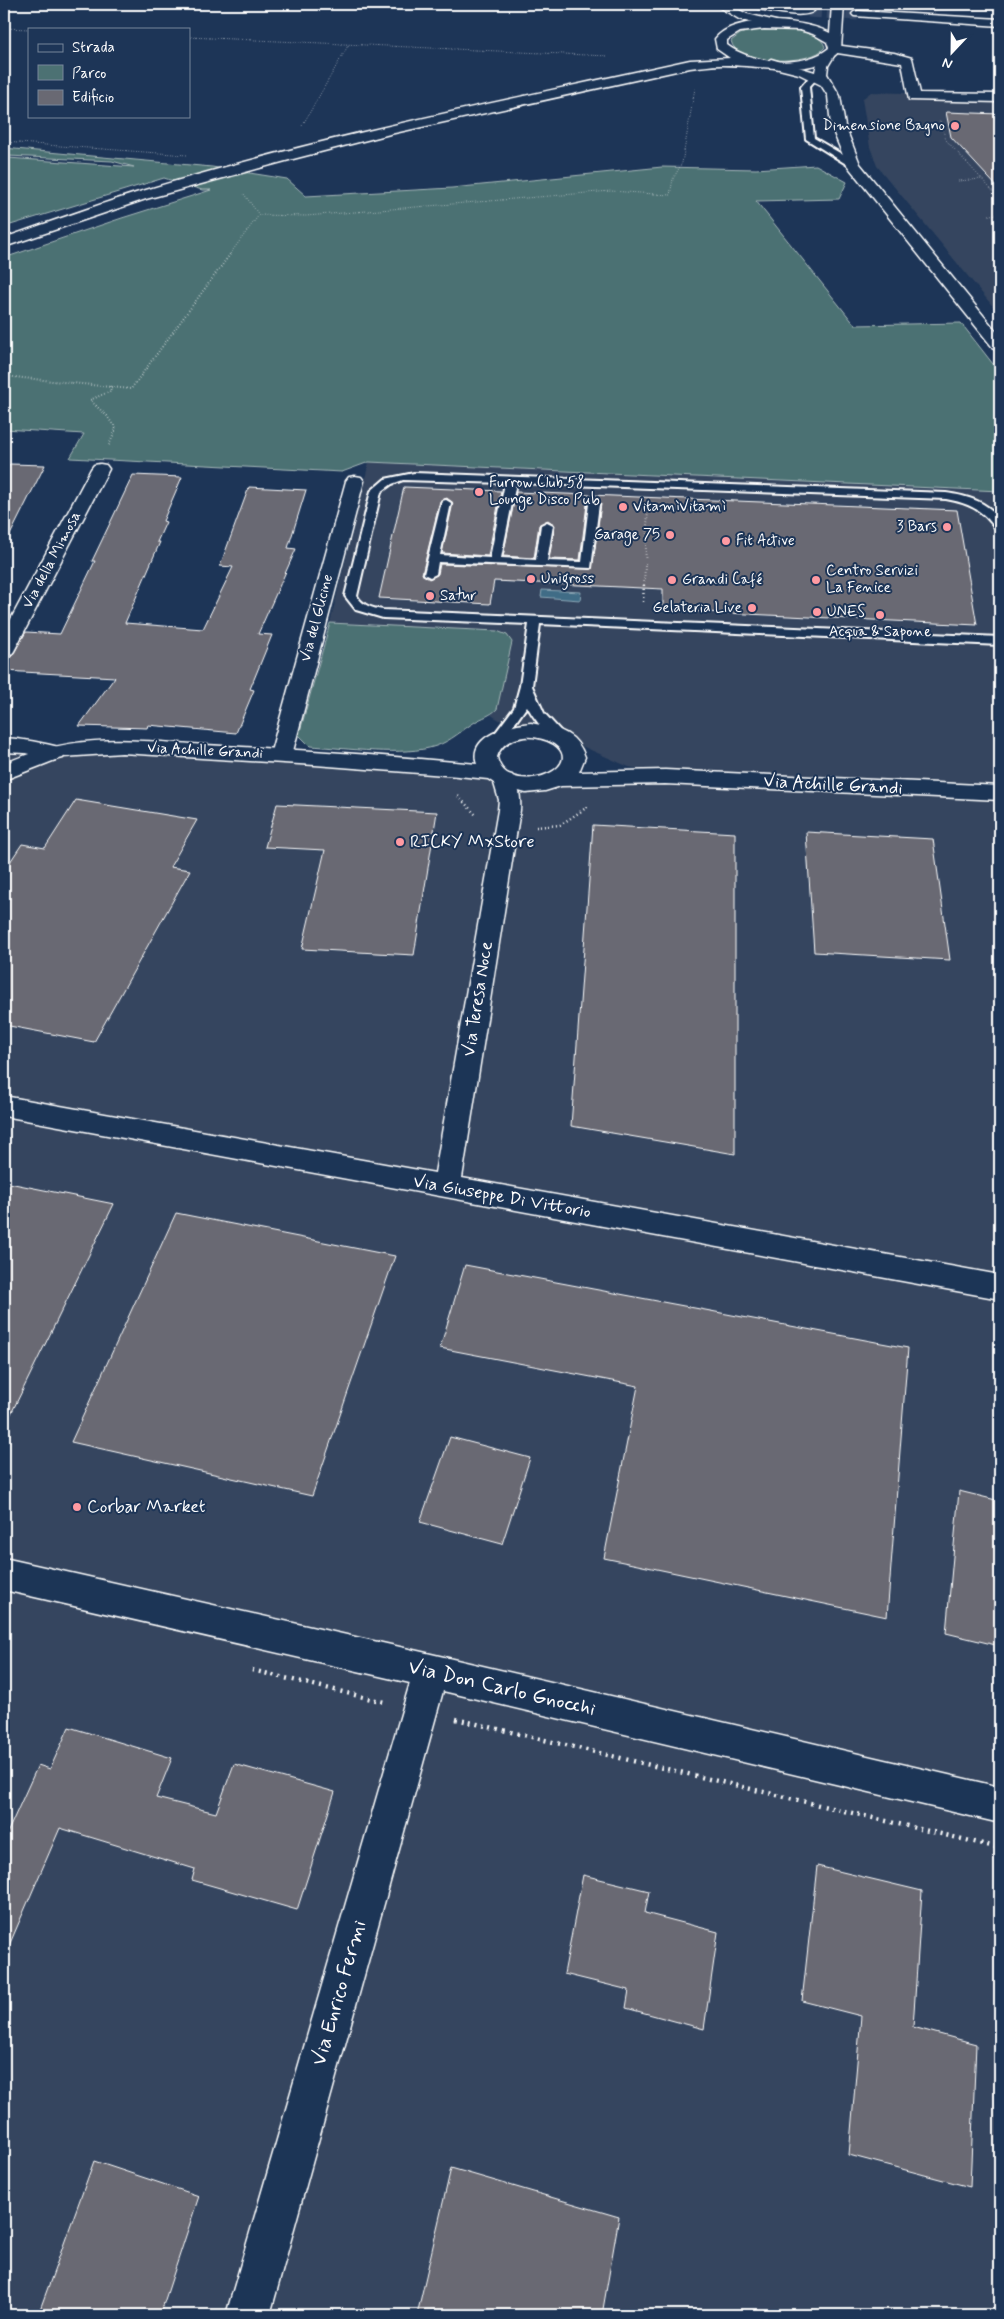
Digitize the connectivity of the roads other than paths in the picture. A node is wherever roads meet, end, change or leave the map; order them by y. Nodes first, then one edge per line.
1 (752, 4) edge
2 (838, 4) edge
3 (725, 7) edge
4 (808, 11) tunnel mouth
5 (858, 14) tunnel mouth
6 (836, 19) junction
7 (1000, 23) edge
8 (776, 25) junction
9 (803, 28) junction
10 (729, 32) junction
11 (720, 41) junction
12 (833, 50) junction
13 (766, 63) junction
14 (690, 64) junction
15 (820, 79) junction
16 (1000, 98) edge
17 (854, 165) junction
18 (4, 243) edge
19 (1000, 346) edge
20 (100, 469) road end
21 (355, 480) dead end
22 (511, 480) junction
23 (446, 503) dead end
24 (594, 504) dead end
25 (547, 525) dead end
26 (1000, 527) edge
27 (433, 558) junction
28 (495, 562) junction
29 (541, 564) junction
30 (430, 574) dead end
31 (535, 621) junction
32 (1000, 632) edge
33 (982, 640) junction
34 (1000, 641) edge
35 (4, 651) edge
36 (526, 686) junction
37 (494, 742) junction
38 (566, 742) junction
39 (4, 745) edge
40 (55, 753) junction
41 (281, 755) junction
42 (411, 764) junction
43 (4, 774) edge
44 (499, 777) junction
45 (665, 777) junction
46 (553, 781) junction
47 (1000, 793) edge
48 (509, 810) junction
49 (4, 1106) edge
50 (447, 1187) junction
51 (1000, 1287) edge
52 (4, 1574) edge
53 (431, 1670) junction
54 (1000, 1804) edge
55 (248, 2315) edge

1 - 4 street
2 - 6 street
3 - 8 street
3 - 10 street
5 - 7 street
6 - 9 street
6 - 12 street
8 - 9 street
8 - 10 street
9 - 12 street
10 - 11 street
11 - 13 street
11 - 14 street
12 - 13 street
12 - 15 street
12 - 16 street
13 - 14 street
13 - 15 street
14 - 18 street
15 - 17 street
15 - 17 lane
17 - 19 street
20 - 35 street, Via della Mimosa
21 - 41 street, Via del Glicine
22 - 26 lane
22 - 28 lane
22 - 31 lane
23 - 27 lane
24 - 29 lane
25 - 29 lane
27 - 28 lane
27 - 30 lane
28 - 29 lane
31 - 33 lane
31 - 36 lane
32 - 33 lane
33 - 34 lane
36 - 37 lane
36 - 38 lane
37 - 38 street
37 - 42 street
37 - 44 street
38 - 45 street
38 - 46 street
39 - 40 street
40 - 41 street, Via Achille Grandi
40 - 43 street, Via Achille Grandi
41 - 42 street, Via Achille Grandi
42 - 44 street
44 - 46 street
44 - 48 street, Via Teresa Noce
45 - 46 street
45 - 47 street, Via Achille Grandi
46 - 48 street
48 - 50 street, Via Teresa Noce
49 - 50 street, Via Giuseppe Di Vittorio
50 - 51 street, Via Giuseppe Di Vittorio
52 - 53 street, Via Don Carlo Gnocchi
53 - 54 street, Via Don Carlo Gnocchi
53 - 55 street, Via Enrico Fermi

